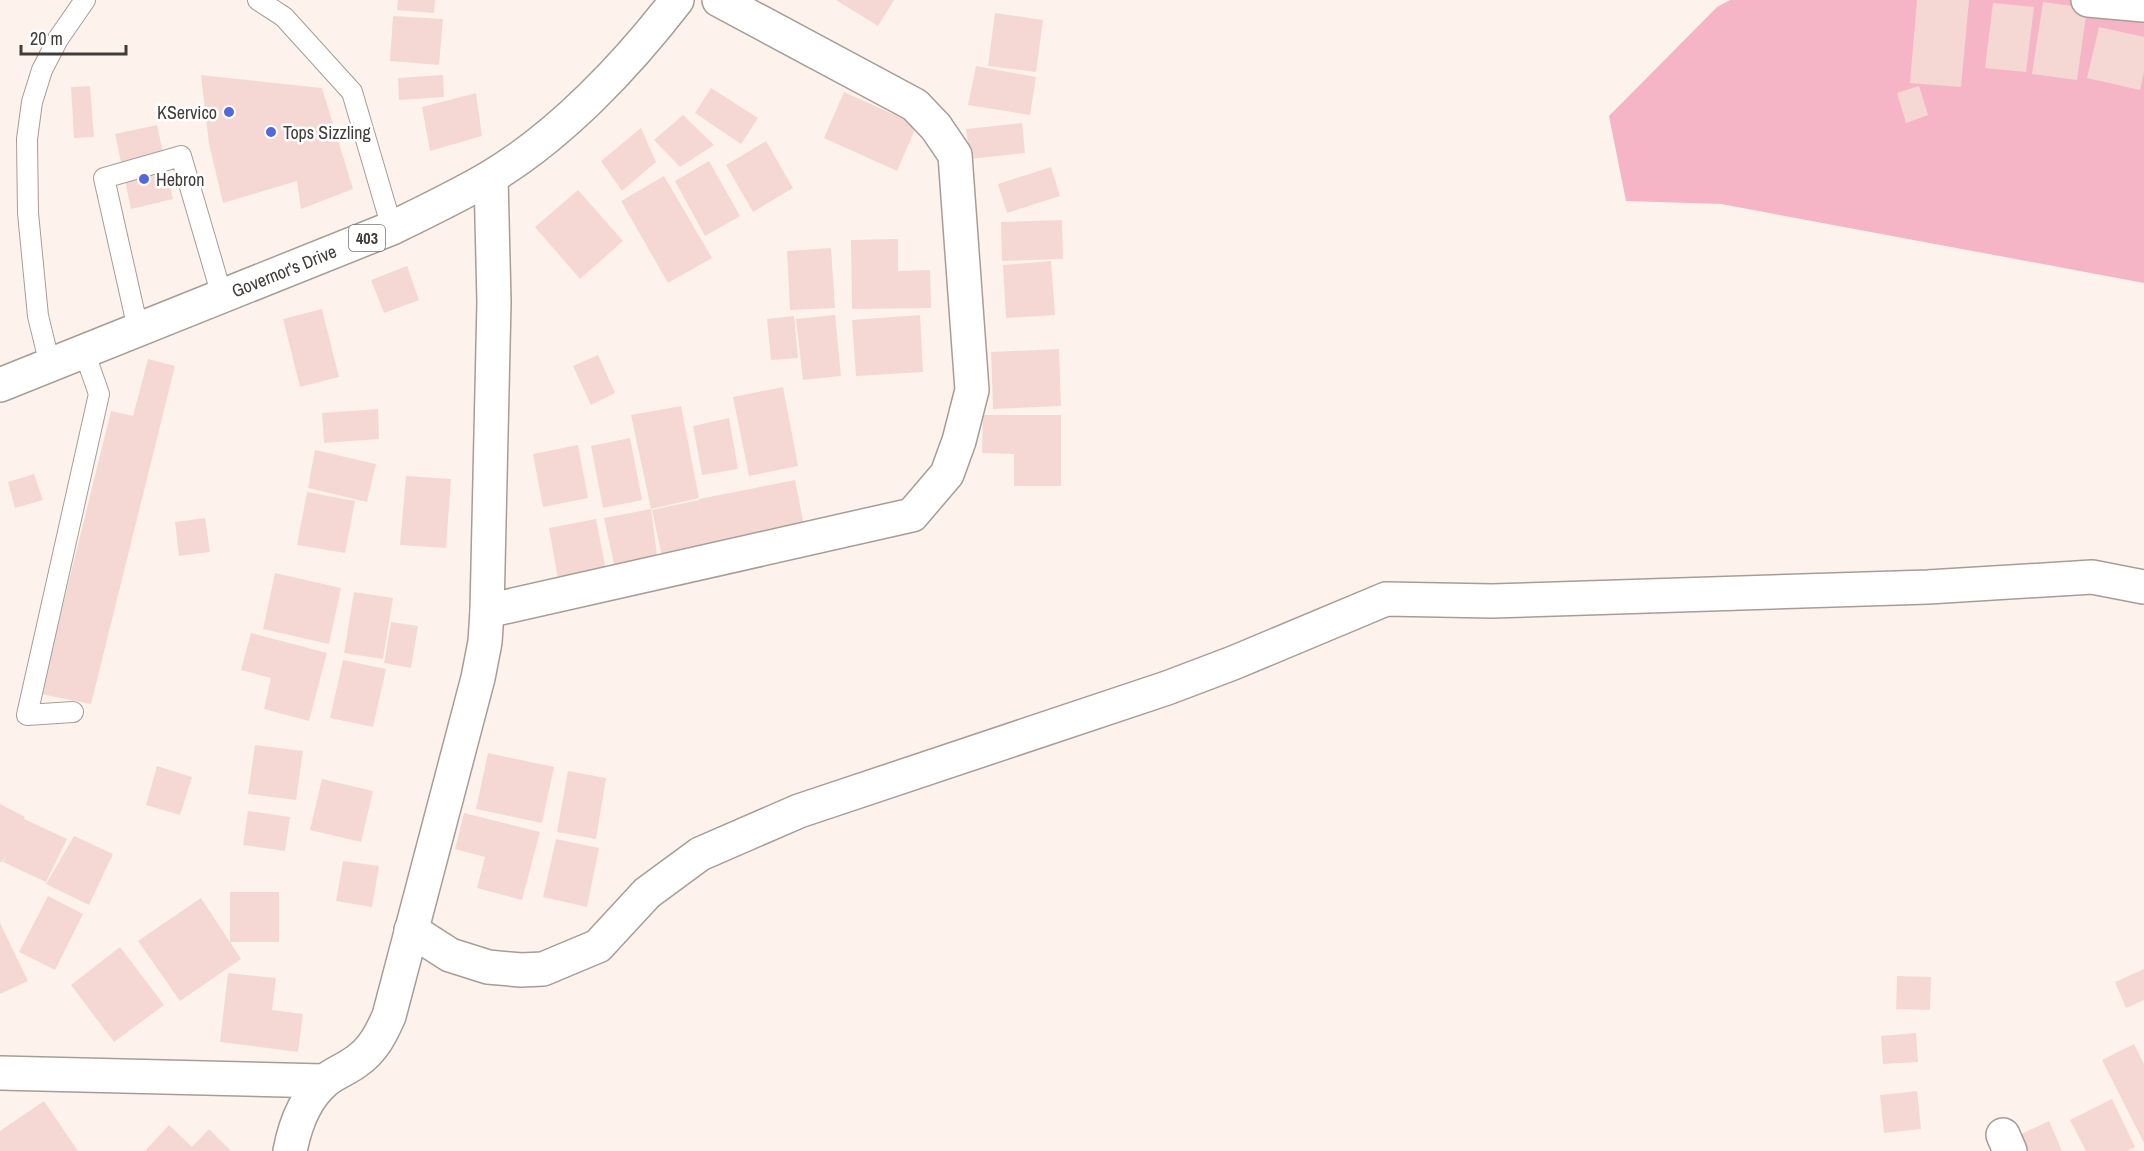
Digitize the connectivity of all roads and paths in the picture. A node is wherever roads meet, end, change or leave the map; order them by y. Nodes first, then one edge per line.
1 (85, 0) edge
2 (258, 0) edge
3 (677, 0) edge
4 (719, 0) edge
5 (2088, 0) edge
6 (2144, 5) edge
7 (491, 177) junction
8 (392, 228) junction
9 (222, 296) junction
10 (138, 329) junction
11 (84, 351) junction
12 (50, 365) junction
13 (0, 385) edge
14 (2144, 587) edge
15 (487, 610) junction
16 (73, 712) dead end
17 (411, 930) junction
18 (0, 1072) edge
19 (324, 1081) junction
20 (290, 1151) edge

1 - 12 lane
2 - 8 lane
3 - 7 street, Governor's Drive / 403
4 - 15 street
5 - 6 street
7 - 8 street, Governor's Drive / 403
7 - 15 street
8 - 9 street, Governor's Drive / 403
9 - 10 street, Governor's Drive / 403
9 - 10 lane
10 - 11 street, Governor's Drive / 403
11 - 12 street, Governor's Drive / 403
11 - 16 lane
12 - 13 street, Governor's Drive / 403
14 - 17 street
15 - 17 street
17 - 19 street
18 - 19 street
19 - 20 street

